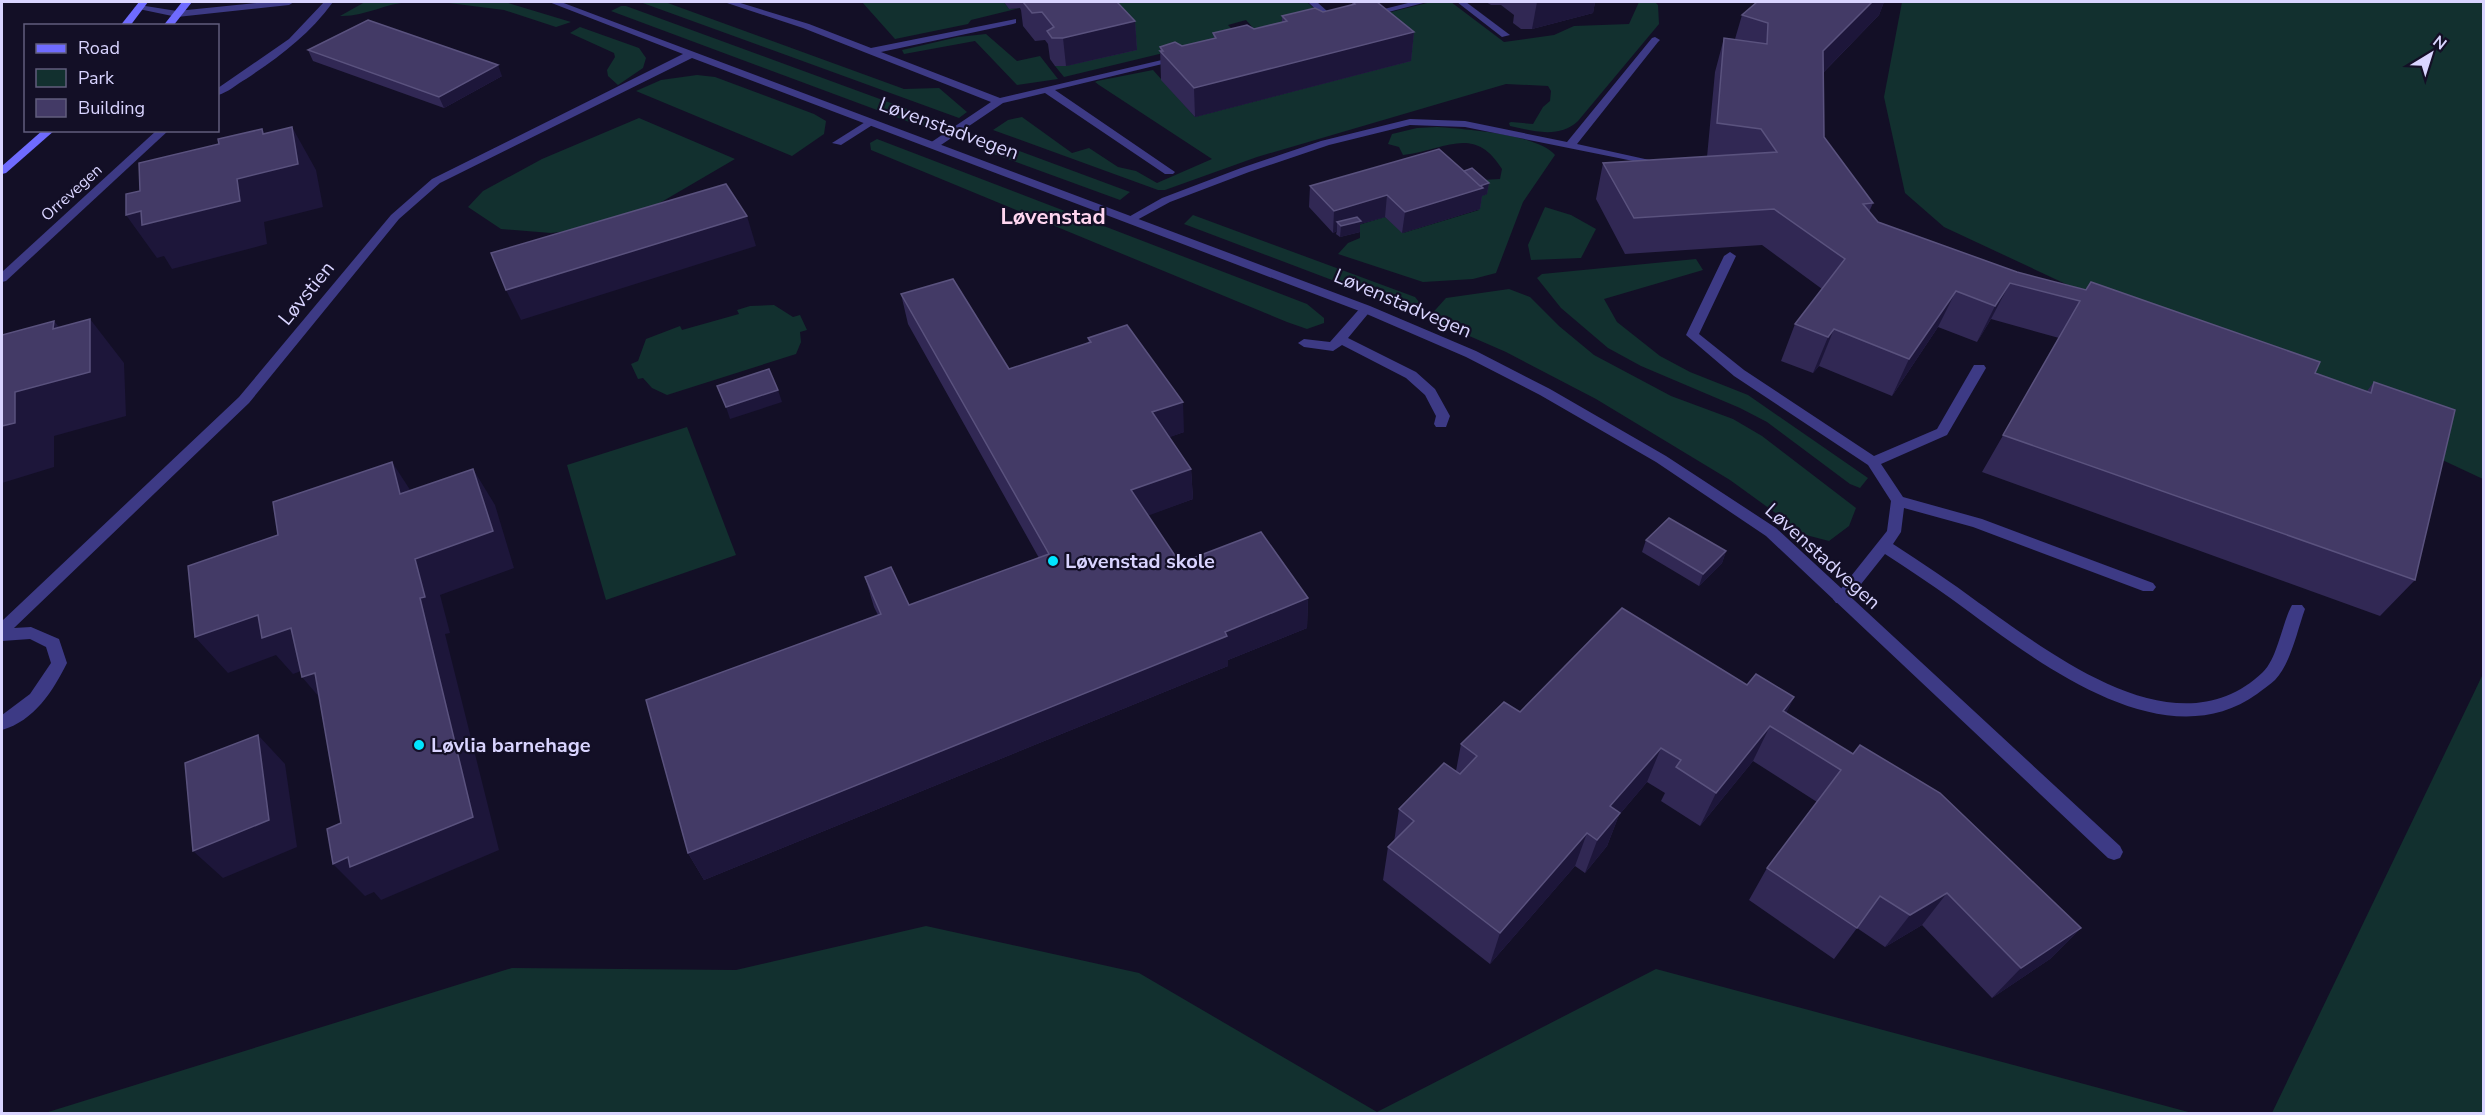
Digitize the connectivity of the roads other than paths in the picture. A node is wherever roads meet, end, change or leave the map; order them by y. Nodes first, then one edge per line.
1 (162, 2) edge
2 (187, 2) edge
3 (289, 2) edge
4 (328, 2) edge
5 (554, 2) edge
6 (729, 2) edge
7 (1312, 2) edge
8 (1422, 2) edge
9 (1461, 2) edge
10 (141, 4) edge
11 (177, 15) junction
12 (1356, 17) edge
13 (1345, 20) edge
14 (1013, 21) dead end
15 (1334, 22) junction
16 (126, 24) edge
17 (170, 24) edge
18 (1323, 25) edge
19 (1505, 35) dead end
20 (1655, 40) dead end
21 (867, 51) junction
22 (692, 54) junction
23 (1188, 56) edge
24 (1046, 89) junction
25 (219, 91) edge
26 (999, 101) junction
27 (870, 122) junction
28 (40, 132) edge
29 (48, 132) edge
30 (162, 132) edge
31 (837, 143) dead end
32 (934, 145) junction
33 (30, 146) junction
34 (1570, 146) junction
35 (1671, 168) edge
36 (2, 171) edge
37 (1169, 172) dead end
38 (1131, 219) junction
39 (1730, 256) edge
40 (2, 278) edge
41 (1366, 309) junction
42 (1340, 339) junction
43 (1304, 343) dead end
44 (1979, 368) dead end
45 (1441, 424) dead end
46 (1873, 462) junction
47 (1898, 501) junction
48 (1884, 546) junction
49 (2148, 587) dead end
50 (1841, 599) junction
51 (2297, 609) dead end
52 (2, 630) edge
53 (2, 635) edge
54 (2, 723) edge
55 (2114, 852) dead end

1 - 10 street
2 - 11 main road
3 - 11 street
4 - 25 street
5 - 22 street, Løvenstadvegen
6 - 21 street
7 - 15 street
8 - 12 street
9 - 19 street
10 - 11 street
10 - 16 main road
11 - 17 main road
13 - 15 street
14 - 21 street
15 - 18 street
20 - 34 street
21 - 26 street
22 - 27 street, Løvenstadvegen
22 - 52 street, Løvstien
23 - 24 street
24 - 26 street
24 - 37 street
26 - 32 street
27 - 31 street
27 - 32 street, Løvenstadvegen
28 - 33 main road
29 - 33 main road
30 - 40 street, Orrevegen
32 - 38 street, Løvenstadvegen
33 - 36 main road
34 - 35 street
34 - 38 street
38 - 41 street, Løvenstadvegen
39 - 46 street
41 - 42 street
41 - 50 street, Løvenstadvegen
42 - 43 street
42 - 45 street
44 - 46 street
46 - 47 street
47 - 48 street
47 - 49 street
48 - 50 street
48 - 51 street
50 - 55 street, Løvenstadvegen
53 - 54 street

